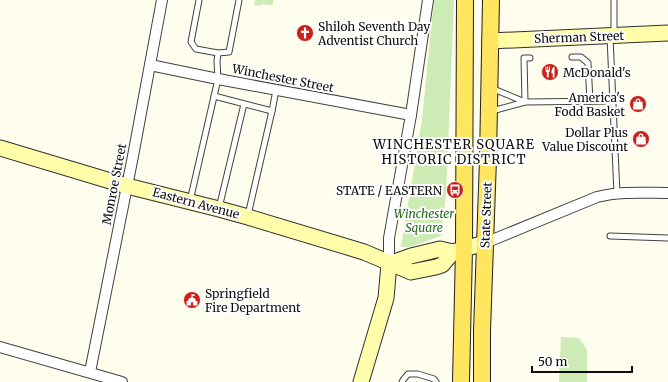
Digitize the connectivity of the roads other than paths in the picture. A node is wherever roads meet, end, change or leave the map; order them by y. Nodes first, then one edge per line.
1 (162, 0) edge
2 (198, 0) edge
3 (239, 0) edge
4 (428, 0) edge
5 (465, 0) edge
6 (491, 0) edge
7 (614, 0) edge
8 (668, 33) edge
9 (612, 36) junction
10 (490, 41) junction
11 (218, 53) junction
12 (572, 57) dead end
13 (530, 58) dead end
14 (150, 65) junction
15 (218, 79) junction
16 (489, 87) junction
17 (276, 90) junction
18 (214, 96) junction
19 (613, 101) junction
20 (525, 102) junction
21 (590, 102) junction
22 (244, 104) junction
23 (272, 111) junction
24 (489, 112) junction
25 (410, 115) junction
26 (0, 148) edge
27 (127, 186) junction
28 (668, 193) edge
29 (617, 194) junction
30 (190, 201) junction
31 (219, 209) junction
32 (248, 217) junction
33 (610, 236) dead end
34 (668, 238) edge
35 (485, 243) junction
36 (458, 251) junction
37 (389, 264) junction
38 (0, 347) edge
39 (90, 372) junction
40 (122, 382) edge
41 (361, 382) edge
42 (402, 382) edge
43 (436, 382) edge
44 (461, 382) edge
45 (482, 382) edge

1 - 14 street, Monroe Street
2 - 11 lane
3 - 11 lane
4 - 25 street
5 - 36 main road, State Street
6 - 10 main road, State Street
7 - 9 lane
8 - 9 street, Sherman Street
9 - 10 street, Sherman Street
9 - 19 lane
10 - 16 main road, State Street
11 - 15 lane
12 - 21 lane
13 - 20 lane
14 - 15 street, Winchester Street
14 - 27 street, Monroe Street
15 - 17 street, Winchester Street
15 - 18 lane
16 - 20 lane
16 - 24 main road, State Street
17 - 23 lane
17 - 25 street, Winchester Street
18 - 22 lane
18 - 30 lane
19 - 21 lane
19 - 29 lane
20 - 21 lane
20 - 24 lane
22 - 23 lane
22 - 31 lane
23 - 32 lane
24 - 35 main road, State Street
25 - 37 street
26 - 27 street, Eastern Avenue
27 - 30 street, Eastern Avenue
27 - 39 street, Monroe Street
28 - 29 street
29 - 35 street
30 - 31 street, Eastern Avenue
31 - 32 street, Eastern Avenue
32 - 37 street, Eastern Avenue
33 - 34 lane
35 - 36 street
35 - 45 main road, State Street
36 - 37 street, Eastern Avenue
36 - 44 main road, State Street
37 - 41 street
38 - 39 street
39 - 40 street
42 - 43 lane

